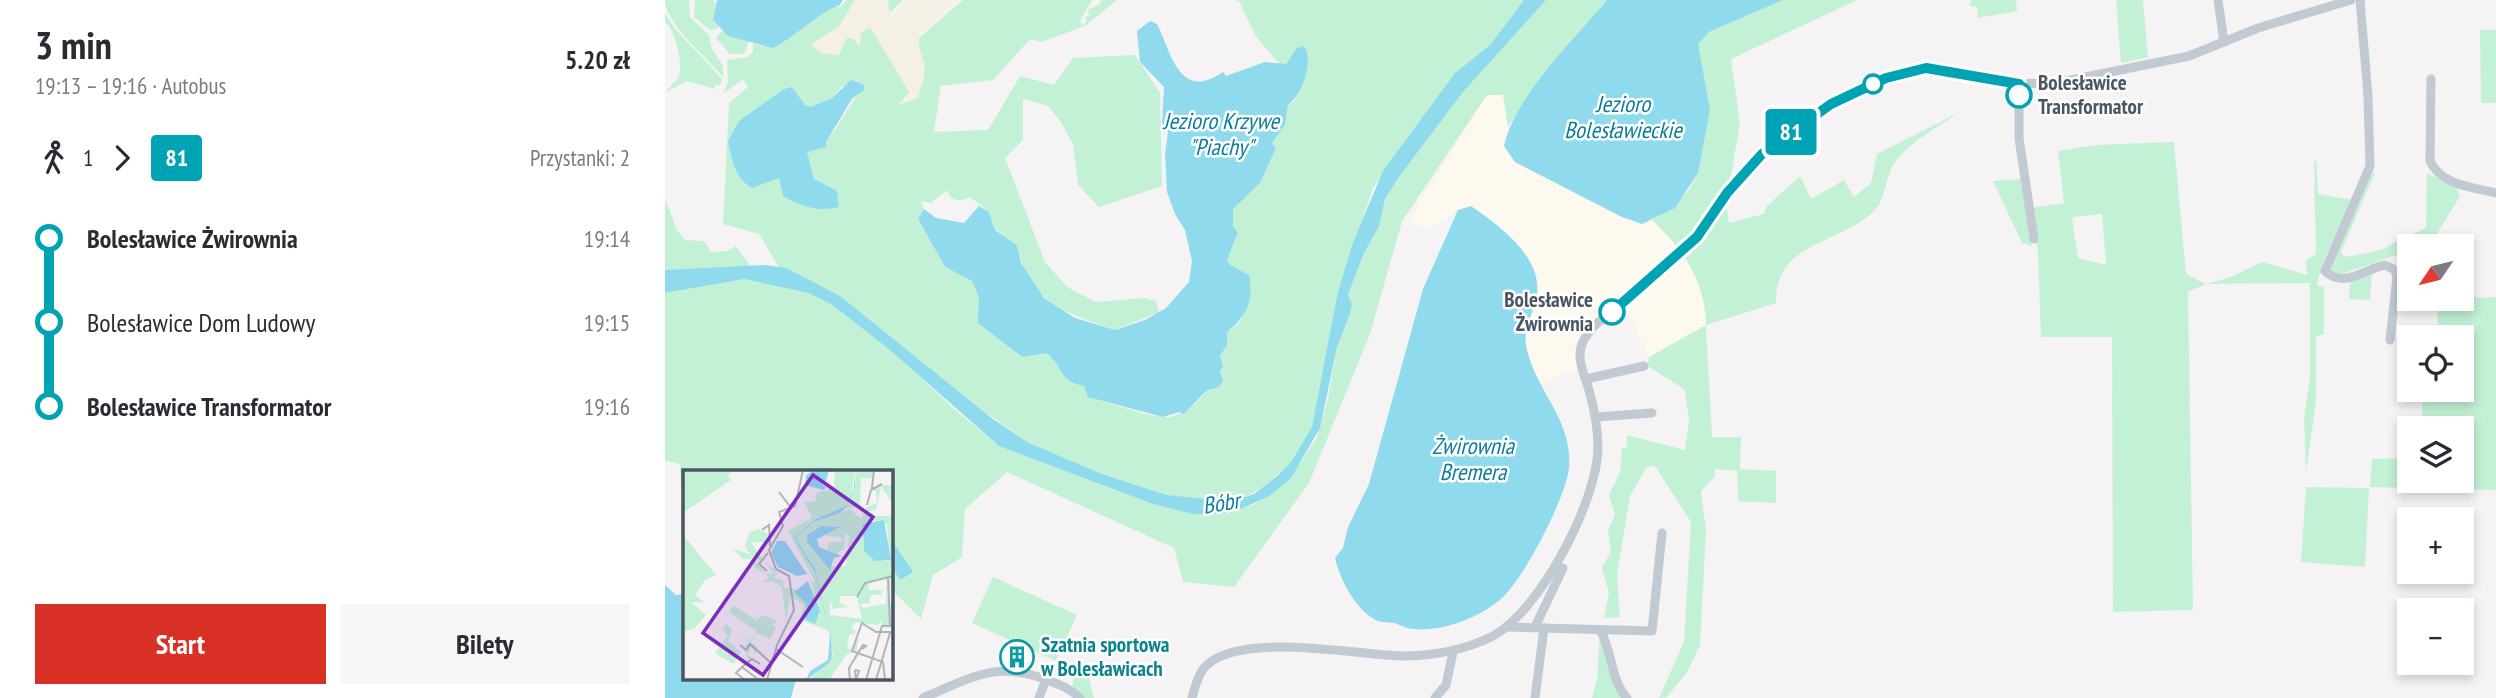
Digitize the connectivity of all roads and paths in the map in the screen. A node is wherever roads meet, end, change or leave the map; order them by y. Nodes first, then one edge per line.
1 (2218, 0) edge
2 (2351, 0) edge
3 (2360, 0) edge
4 (2224, 42) junction
5 (2431, 79) dead end
6 (2019, 84) junction
7 (2496, 193) edge
8 (2034, 239) dead end
9 (2391, 340) dead end
10 (1644, 366) dead end
11 (1585, 379) junction
12 (1652, 413) dead end
13 (1596, 417) junction
14 (1662, 533) dead end
15 (1563, 568) dead end
16 (1507, 627) junction
17 (1539, 627) junction
18 (1599, 630) junction
19 (1453, 652) junction
20 (1047, 680) junction
21 (923, 698) edge
22 (1039, 698) edge
23 (1080, 698) edge
24 (1192, 698) edge
25 (1435, 698) edge
26 (1535, 698) edge
27 (1627, 698) edge

1 - 4 street
2 - 4 street
3 - 9 street
4 - 6 street
5 - 7 street
6 - 8 street
6 - 11 street
10 - 11 street
11 - 13 street
12 - 13 street
13 - 16 street
14 - 18 street
15 - 17 street
16 - 17 street
16 - 19 street
17 - 18 street
17 - 26 street
18 - 27 street
19 - 24 street
19 - 25 street
20 - 21 street
20 - 22 street
20 - 23 street

